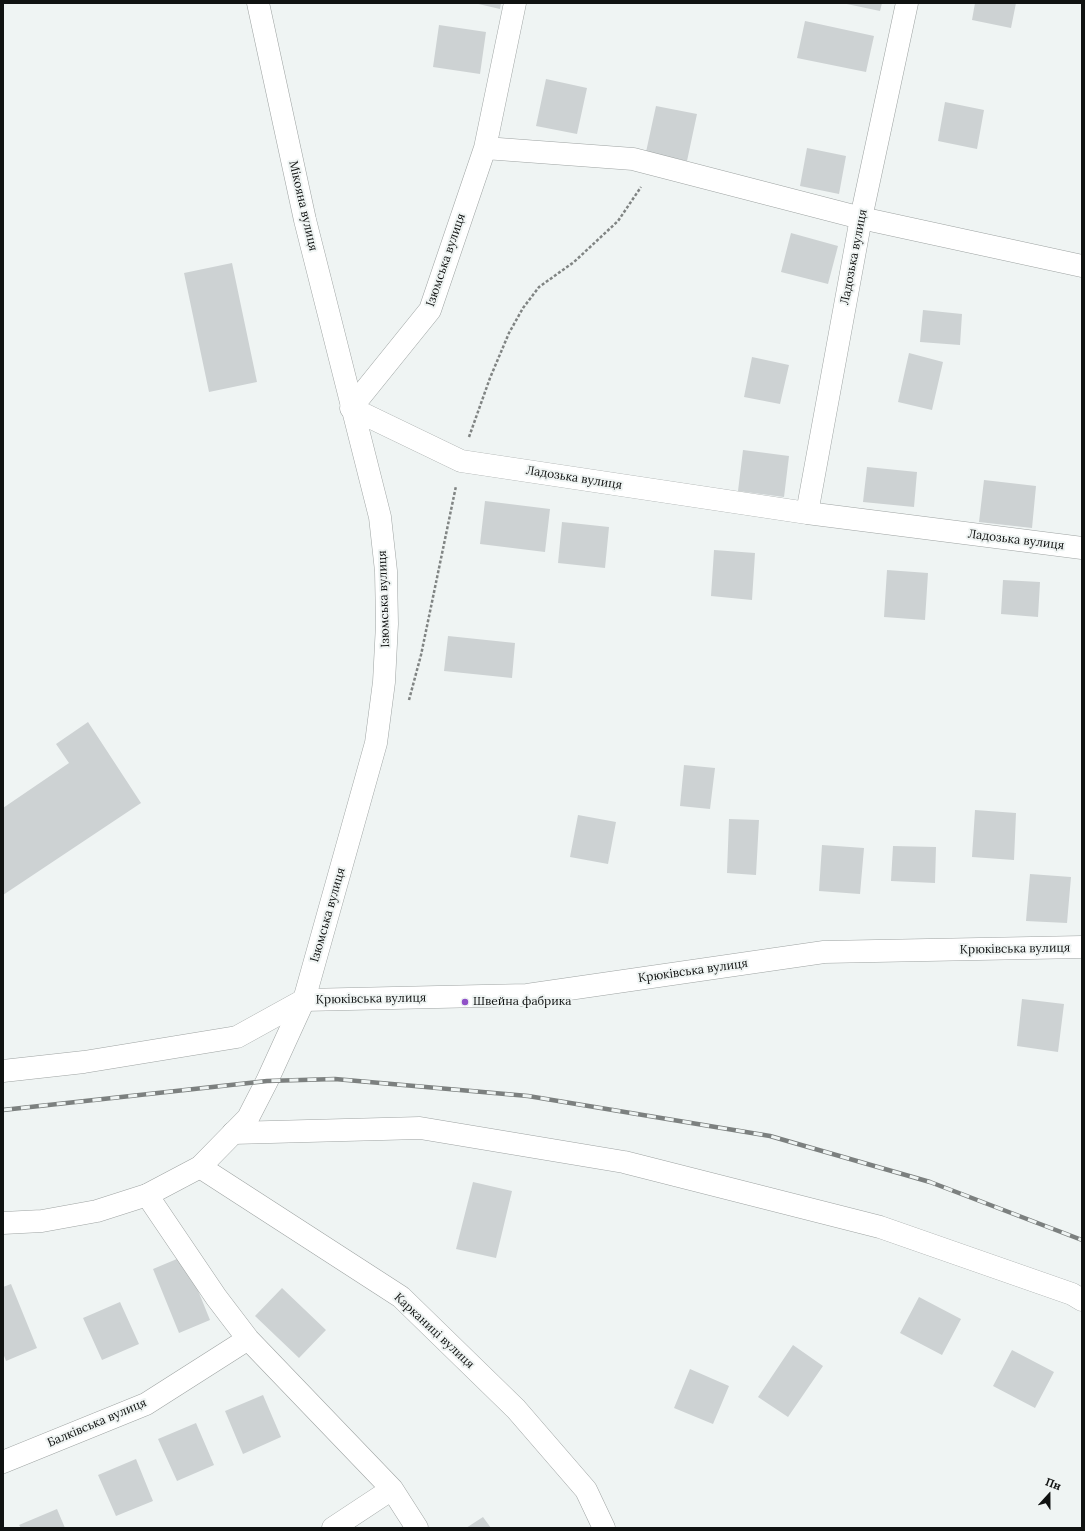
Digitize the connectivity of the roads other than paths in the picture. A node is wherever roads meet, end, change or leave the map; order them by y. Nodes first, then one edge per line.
1 (258, 3) edge
2 (515, 3) edge
3 (907, 3) edge
4 (485, 148) junction
5 (861, 218) junction
6 (1082, 266) edge
7 (351, 408) junction
8 (807, 513) junction
9 (1082, 548) edge
10 (1082, 947) edge
11 (304, 1000) junction
12 (3, 1071) edge
13 (240, 1126) junction
14 (200, 1167) junction
15 (147, 1195) junction
16 (3, 1223) edge
17 (1082, 1300) edge
18 (248, 1339) junction
19 (3, 1462) edge
20 (392, 1489) junction
21 (333, 1528) edge
22 (417, 1528) edge
23 (604, 1528) edge

1 - 7 street, Мікояна вулиця
2 - 4 street, Ізюмська вулиця
3 - 5 street, Ладозька вулиця
4 - 5 street
4 - 7 street, Ізюмська вулиця
5 - 6 street
5 - 8 street, Ладозька вулиця
7 - 8 street, Ладозька вулиця
7 - 11 street, Ізюмська вулиця
8 - 9 street, Ладозька вулиця
10 - 11 street, Крюківська вулиця
11 - 12 street
11 - 13 street, Ізюмська вулиця
13 - 14 street, Ізюмська вулиця
13 - 17 street
14 - 15 street, Ізюмська вулиця
14 - 23 street, Карканиці вулиця
15 - 16 street, Ізюмська вулиця
15 - 18 street
18 - 19 street, Балківська вулиця
18 - 20 street
20 - 21 street
20 - 22 street

